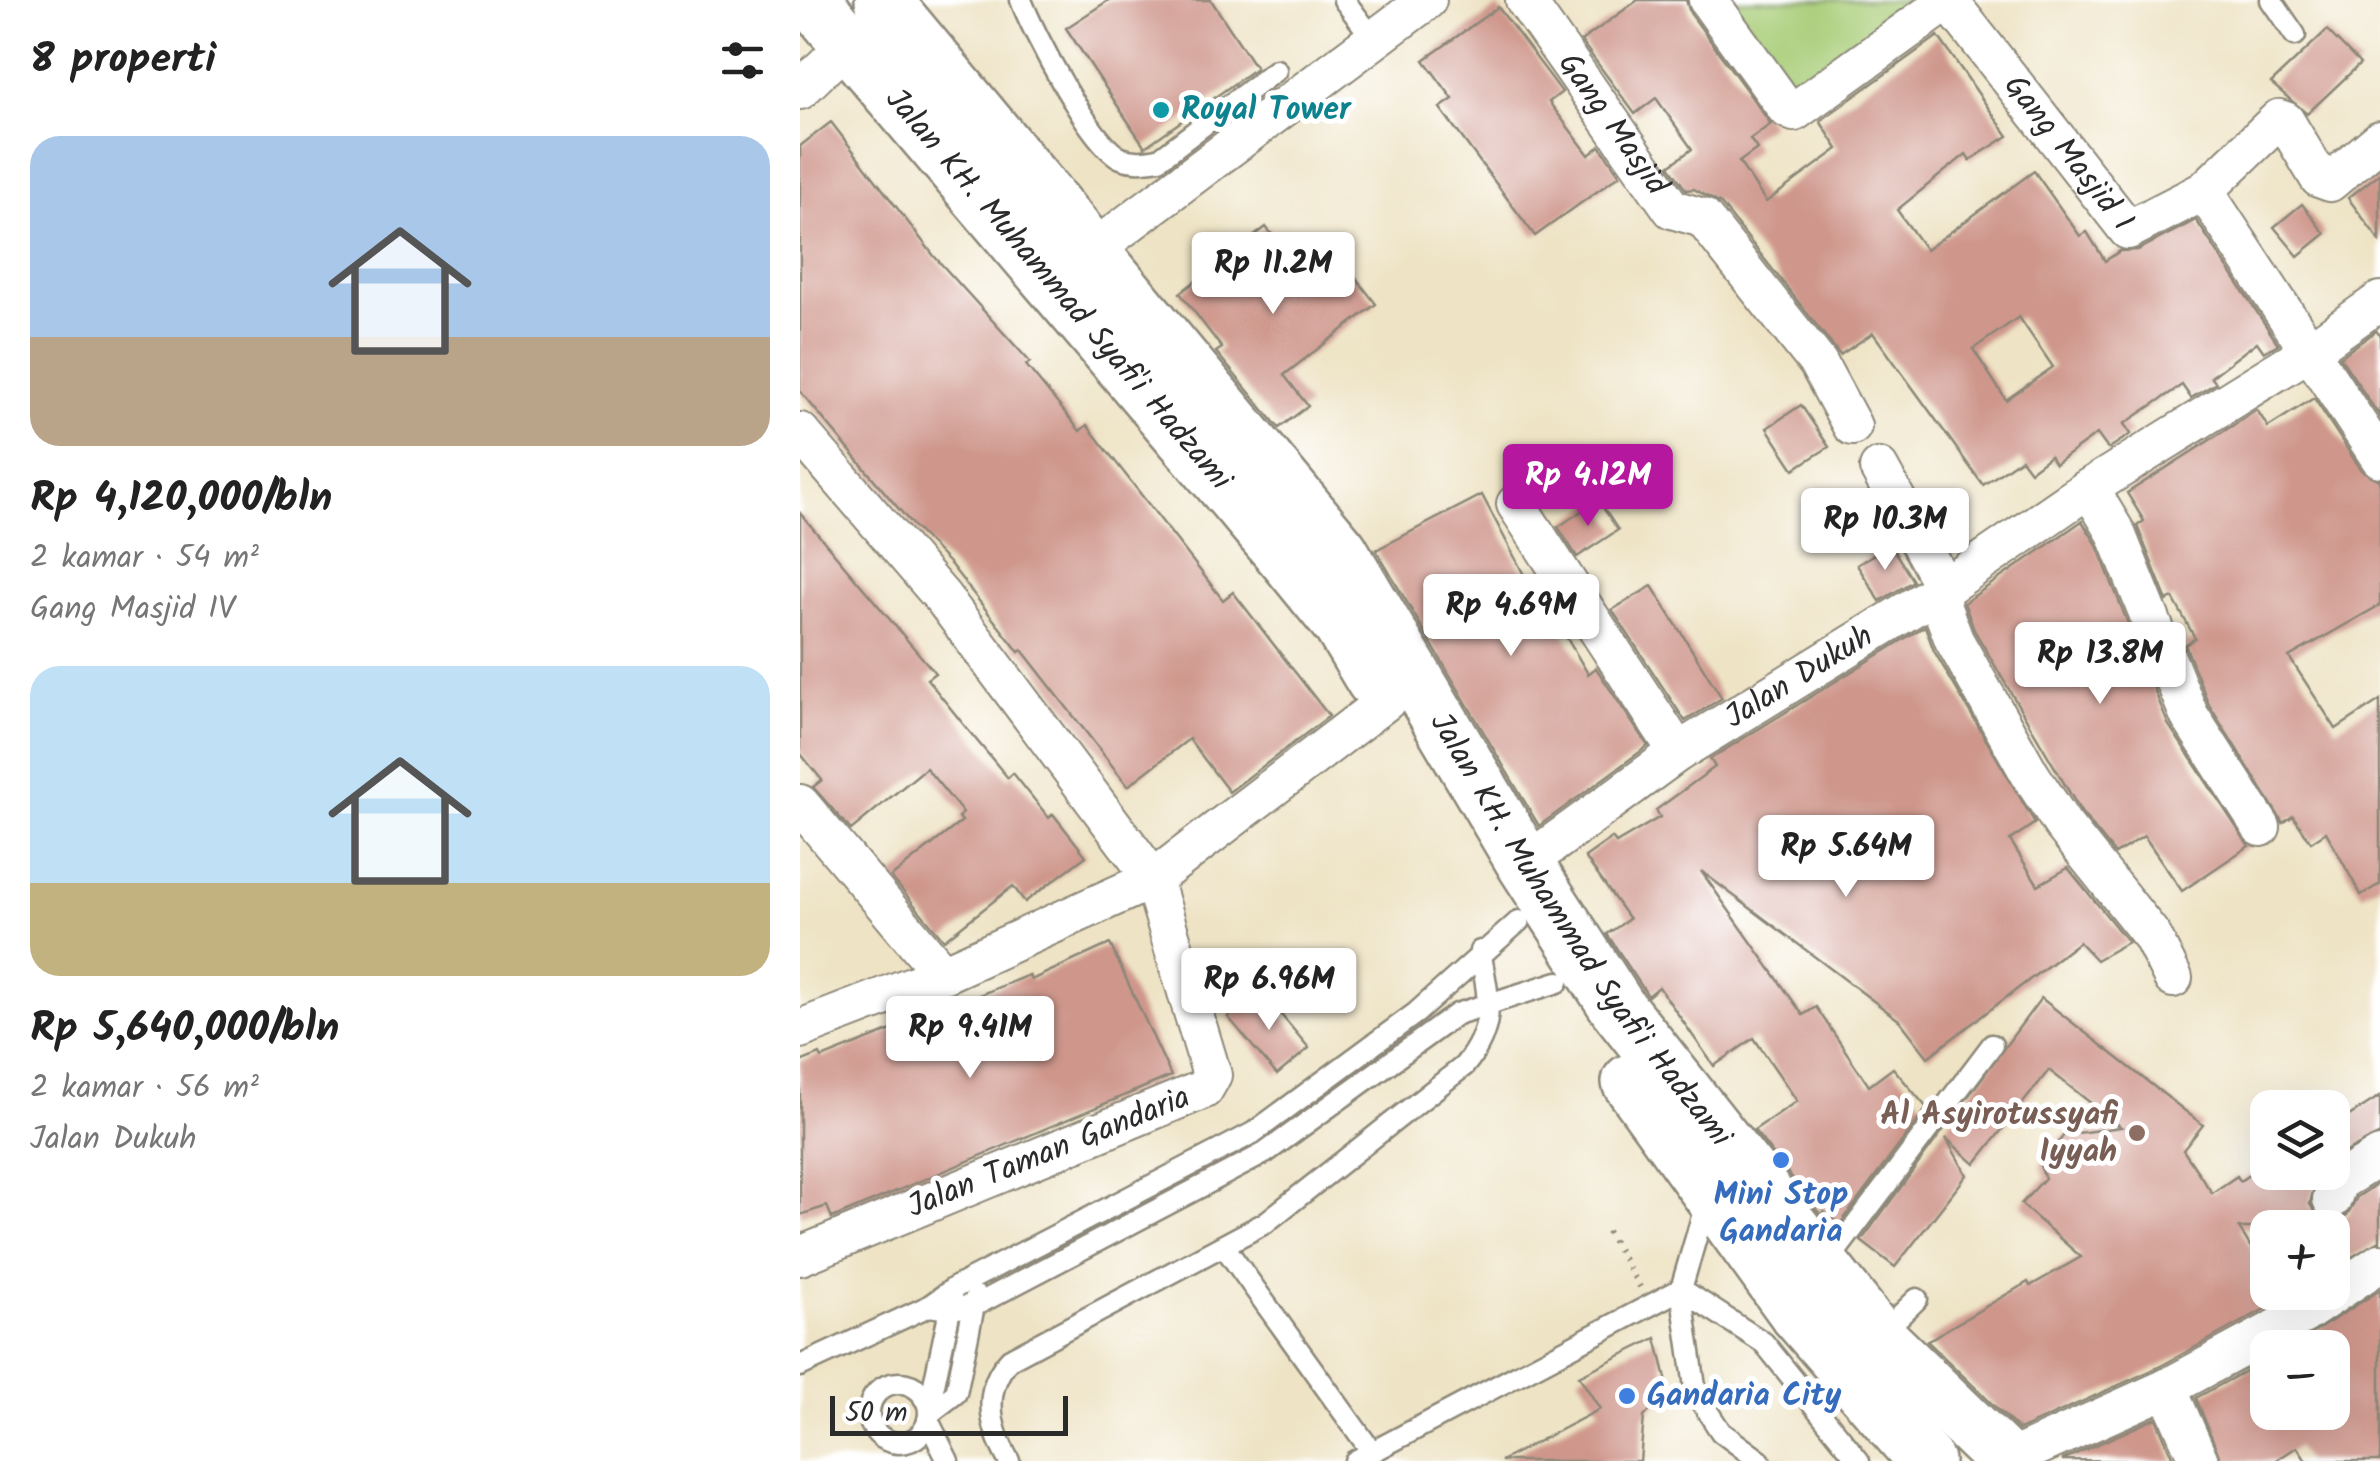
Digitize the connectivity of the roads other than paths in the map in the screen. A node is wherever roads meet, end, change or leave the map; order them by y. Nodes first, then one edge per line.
1 (812, 0) edge
2 (1021, 0) edge
3 (1344, 0) edge
4 (1427, 0) edge
5 (1526, 0) edge
6 (1708, 0) edge
7 (1949, 0) edge
8 (2272, 0) edge
9 (887, 2) edge
10 (2295, 34) dead end
11 (1374, 40) junction
12 (848, 43) junction
13 (1276, 70) dead end
14 (800, 90) edge
15 (2380, 140) edge
16 (2204, 191) junction
17 (1089, 253) junction
18 (2380, 301) edge
19 (2311, 350) junction
20 (1852, 426) dead end
21 (800, 432) edge
22 (2380, 458) edge
23 (1878, 468) dead end
24 (2088, 488) junction
25 (1516, 504) dead end
26 (1941, 590) junction
27 (1386, 701) junction
28 (1678, 752) junction
29 (800, 804) edge
30 (2261, 827) dead end
31 (1525, 864) junction
32 (1153, 879) junction
33 (1500, 936) junction
34 (943, 974) junction
35 (2173, 978) dead end
36 (1558, 982) junction
37 (1490, 1004) junction
38 (800, 1030) edge
39 (1992, 1046) dead end
40 (2380, 1156) edge
41 (1710, 1193) junction
42 (2332, 1198) dead end
43 (1224, 1246) junction
44 (800, 1256) edge
45 (2380, 1263) edge
46 (1822, 1271) junction
47 (976, 1279) junction
48 (1681, 1288) junction
49 (952, 1298) junction
50 (1916, 1299) dead end
51 (976, 1305) junction
52 (1879, 1361) junction
53 (800, 1366) edge
54 (2167, 1388) junction
55 (927, 1410) junction
56 (874, 1429) junction
57 (1363, 1457) edge
58 (888, 1461) edge
59 (948, 1461) edge
60 (1008, 1461) edge
61 (1760, 1461) edge
62 (1858, 1461) edge
63 (1926, 1461) edge
64 (2006, 1461) edge
65 (2200, 1461) edge

1 - 12 main road, Jalan KH. Muhammad Syafi'i Hadzami
2 - 13 lane
3 - 11 lane
4 - 11 street
5 - 20 street, Gang Masjid
6 - 7 street, Gang Masjid I
7 - 16 street, Gang Masjid I
8 - 10 lane
9 - 12 street
9 - 17 main road, Jalan KH. Muhammad Syafi'i Hadzami
11 - 17 street
12 - 14 street
12 - 27 main road, Jalan KH. Muhammad Syafi'i Hadzami
15 - 16 street
16 - 19 street
17 - 31 main road, Jalan KH. Muhammad Syafi'i Hadzami
18 - 19 street, Jalan Dukuh
19 - 22 street
19 - 24 street, Jalan Dukuh
21 - 32 street
23 - 26 street
24 - 26 street, Jalan Dukuh
24 - 30 street
25 - 28 street
26 - 28 street, Jalan Dukuh
26 - 35 street
27 - 32 street
27 - 33 main road, Jalan KH. Muhammad Syafi'i Hadzami
28 - 31 street, Jalan Dukuh
29 - 34 street
31 - 46 main road, Jalan KH. Muhammad Syafi'i Hadzami
32 - 34 street
32 - 44 street, Jalan Taman Gandaria
33 - 36 main road, Jalan KH. Muhammad Syafi'i Hadzami
33 - 37 lane
33 - 47 lane
34 - 38 street
36 - 37 lane
36 - 41 main road, Jalan KH. Muhammad Syafi'i Hadzami
37 - 43 lane
37 - 51 lane
39 - 46 lane
40 - 42 street
41 - 48 lane
41 - 52 main road, Jalan KH. Muhammad Syafi'i Hadzami
43 - 57 lane
43 - 60 lane
45 - 54 street
46 - 52 main road, Jalan KH. Muhammad Syafi'i Hadzami
47 - 49 lane
47 - 51 lane
48 - 57 lane
48 - 61 lane
48 - 62 lane
49 - 51 lane
49 - 53 lane
49 - 55 lane
50 - 52 lane
51 - 55 lane
52 - 63 main road, Jalan KH. Muhammad Syafi'i Hadzami
52 - 64 main road, Jalan KH. Muhammad Syafi'i Hadzami
54 - 64 street
54 - 65 street
55 - 56 lane
55 - 56 lane
55 - 59 lane
56 - 58 lane

